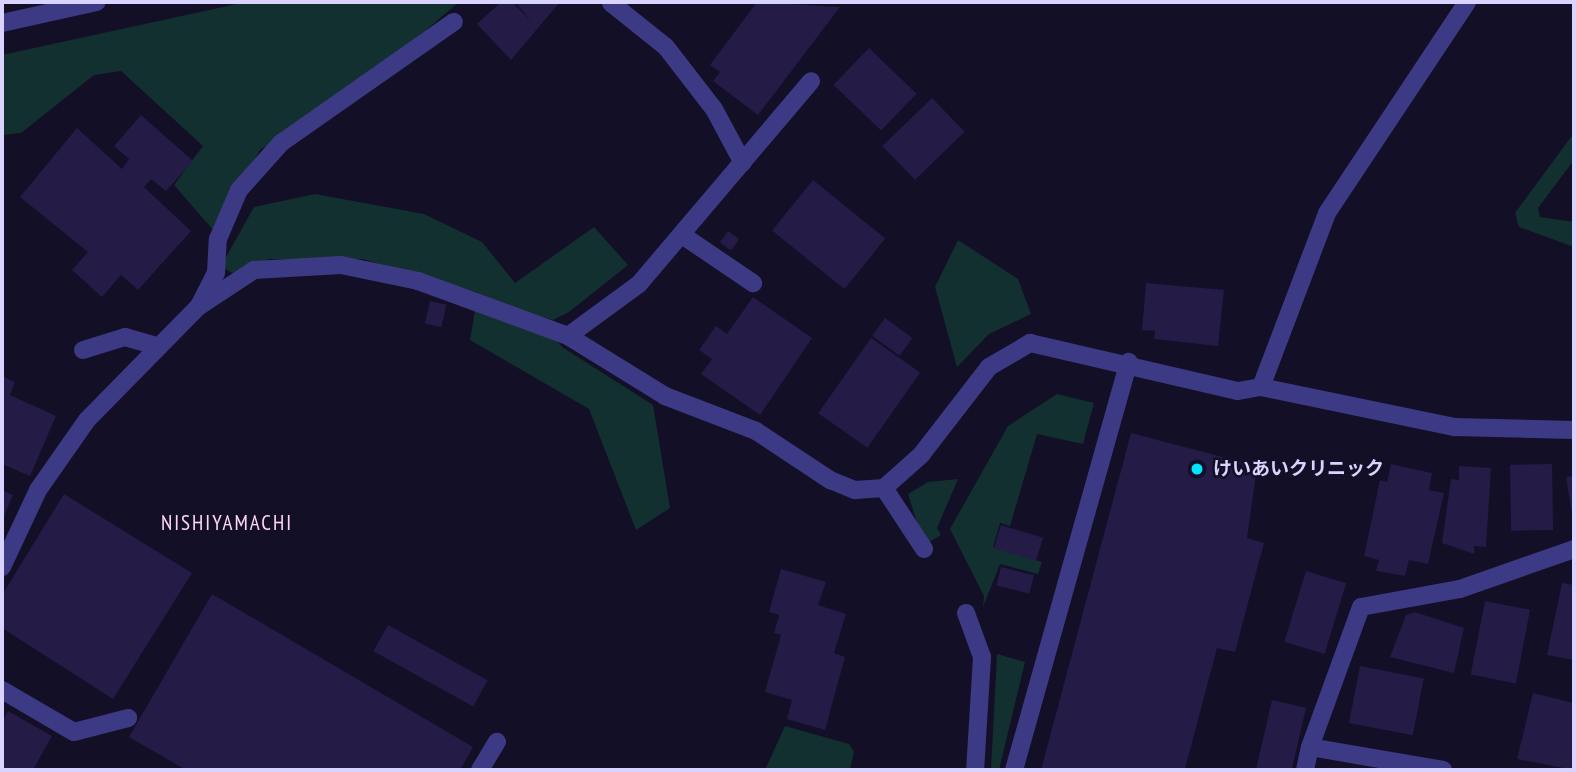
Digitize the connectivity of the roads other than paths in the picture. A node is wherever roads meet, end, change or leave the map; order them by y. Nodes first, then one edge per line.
1 (97, 2) edge
2 (1467, 2) edge
3 (611, 3) edge
4 (454, 22) dead end
5 (2, 23) edge
6 (811, 81) dead end
7 (743, 163) junction
8 (682, 235) junction
9 (753, 283) dead end
10 (198, 307) junction
11 (568, 336) junction
12 (159, 347) junction
13 (83, 351) dead end
14 (1129, 362) junction
15 (1261, 387) junction
16 (1574, 430) edge
17 (884, 488) junction
18 (924, 549) dead end
19 (1574, 549) edge
20 (2, 567) edge
21 (966, 613) dead end
22 (2, 690) edge
23 (128, 718) dead end
24 (497, 742) dead end
25 (1310, 747) junction
26 (480, 770) edge
27 (975, 770) edge
28 (1014, 770) edge
29 (1305, 770) edge
30 (1443, 770) edge

1 - 5 street
2 - 15 street
3 - 7 street
4 - 10 street
6 - 7 street
7 - 8 street
8 - 9 street
8 - 11 street
10 - 11 street
10 - 12 street
11 - 17 street
12 - 13 street
12 - 20 street
14 - 15 street
14 - 17 street
14 - 28 street
15 - 16 street
17 - 18 street
19 - 25 street
21 - 27 street
22 - 23 street
24 - 26 street
25 - 29 street
25 - 30 street

